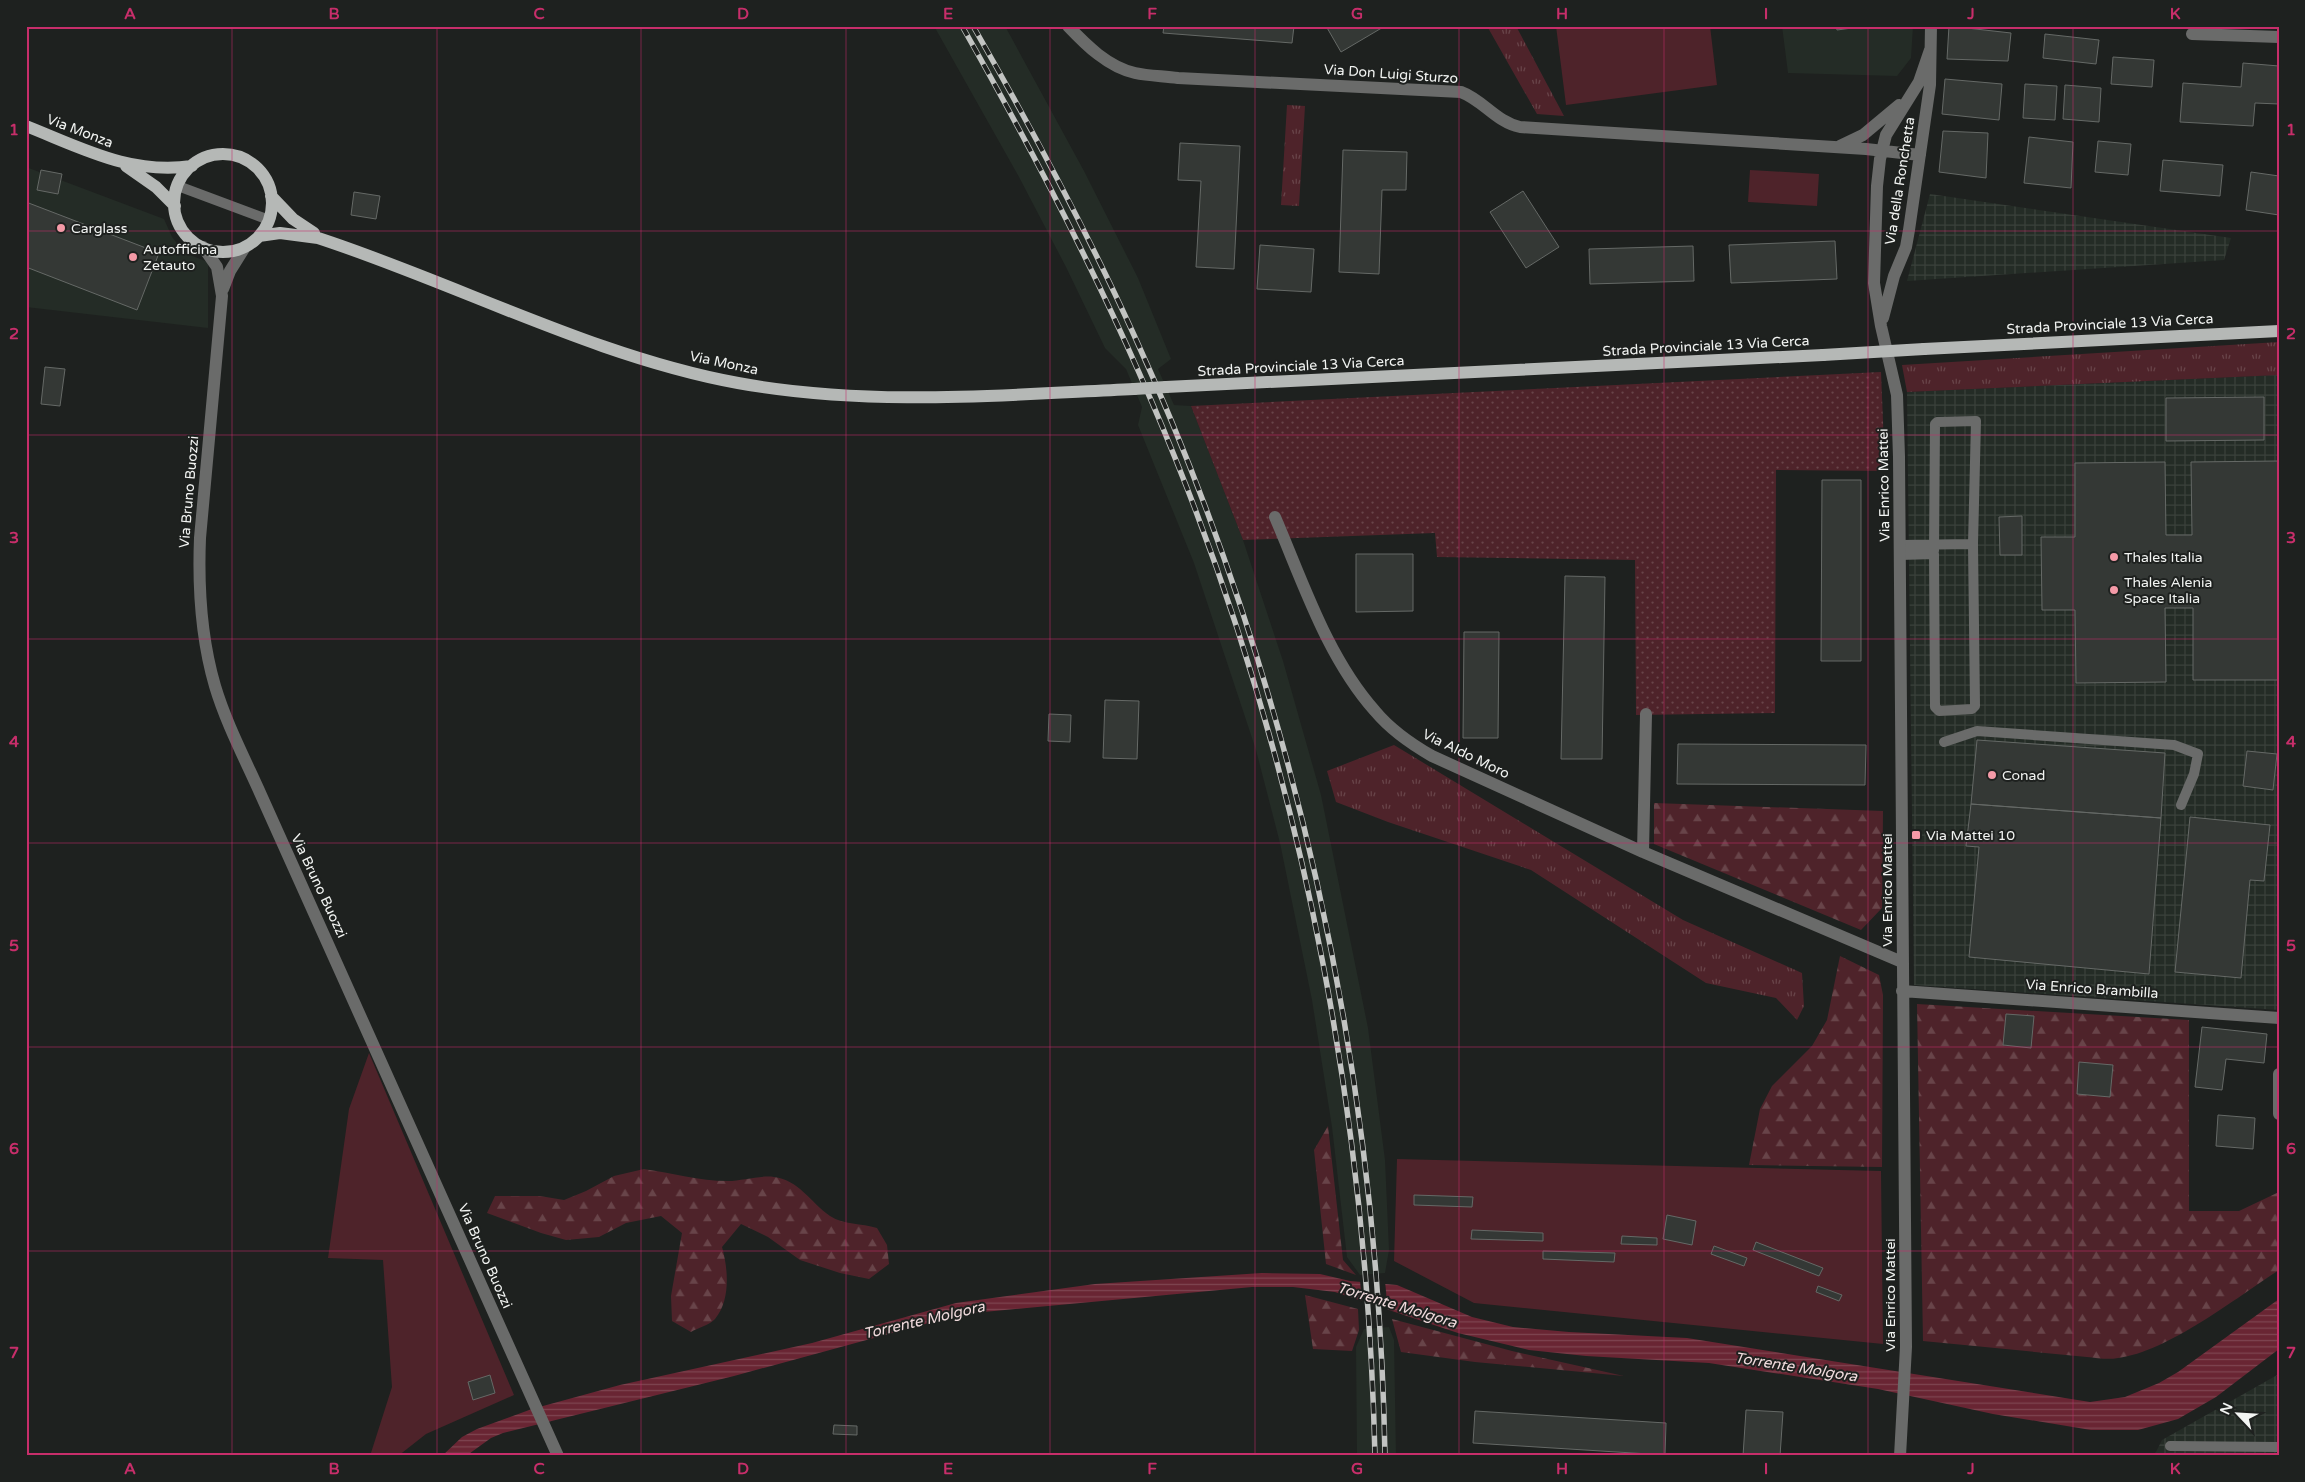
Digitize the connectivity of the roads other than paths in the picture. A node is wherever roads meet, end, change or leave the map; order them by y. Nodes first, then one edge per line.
1 (1068, 26) edge
2 (1931, 26) edge
3 (2192, 34) dead end
4 (2279, 37) edge
5 (1930, 50) junction
6 (1911, 96) junction
7 (26, 126) edge
8 (1838, 147) junction
9 (1882, 150) junction
10 (1920, 155) junction
11 (122, 163) junction
12 (192, 166) junction
13 (178, 186) junction
14 (271, 196) junction
15 (175, 206) junction
16 (269, 220) junction
17 (259, 236) junction
18 (330, 242) junction
19 (245, 247) junction
20 (203, 248) junction
21 (222, 296) junction
22 (1881, 326) junction
23 (2279, 331) edge
24 (1134, 389) joint
25 (1275, 517) dead end
26 (1973, 544) junction
27 (1934, 549) junction
28 (1900, 550) junction
29 (1646, 714) dead end
30 (1944, 742) dead end
31 (2181, 805) dead end
32 (1643, 852) junction
33 (1902, 962) junction
34 (1902, 991) junction
35 (2279, 1018) edge
36 (2279, 1074) edge
37 (2279, 1114) edge
38 (2170, 1446) dead end
39 (2279, 1447) edge
40 (557, 1453) edge
41 (1900, 1456) edge

1 - 8 street, Via Don Luigi Sturzo
2 - 5 street, Via della Ronchetta
3 - 4 street
5 - 6 street, Via della Ronchetta
5 - 10 street, Via della Ronchetta
6 - 8 street, Via Don Luigi Sturzo
6 - 9 street, Via della Ronchetta
7 - 11 main road, Via Monza
8 - 9 street, Via Don Luigi Sturzo
9 - 10 street, Via Don Luigi Sturzo
9 - 22 street, Via della Ronchetta
10 - 22 street, Via della Ronchetta
11 - 12 main road, Via Monza
11 - 15 main road, Via Monza
12 - 13 main road, Via Monza
12 - 14 main road, Via Monza
13 - 15 main road, Via Monza
13 - 16 lane
14 - 16 main road, Via Monza
14 - 18 main road, Via Monza
15 - 20 main road, Via Monza
16 - 17 main road, Via Monza
17 - 18 main road, Via Monza
17 - 19 main road, Via Monza
18 - 24 main road, Via Monza
19 - 20 main road, Via Monza
19 - 21 street, Via Bruno Buozzi
20 - 21 street, Via Bruno Buozzi
21 - 40 street, Via Bruno Buozzi
22 - 28 street, Via Enrico Mattei
23 - 24 main road, Strada Provinciale 13 Via Cerca, bridge
25 - 32 street, Via Aldo Moro
26 - 27 lane
26 - 27 lane
26 - 27 lane
27 - 28 lane
28 - 33 street, Via Enrico Mattei
29 - 32 street
30 - 31 lane
32 - 33 street, Via Aldo Moro
33 - 34 street, Via Enrico Mattei
34 - 35 street, Via Enrico Brambilla
34 - 41 street, Via Enrico Mattei
36 - 37 street
38 - 39 lane

